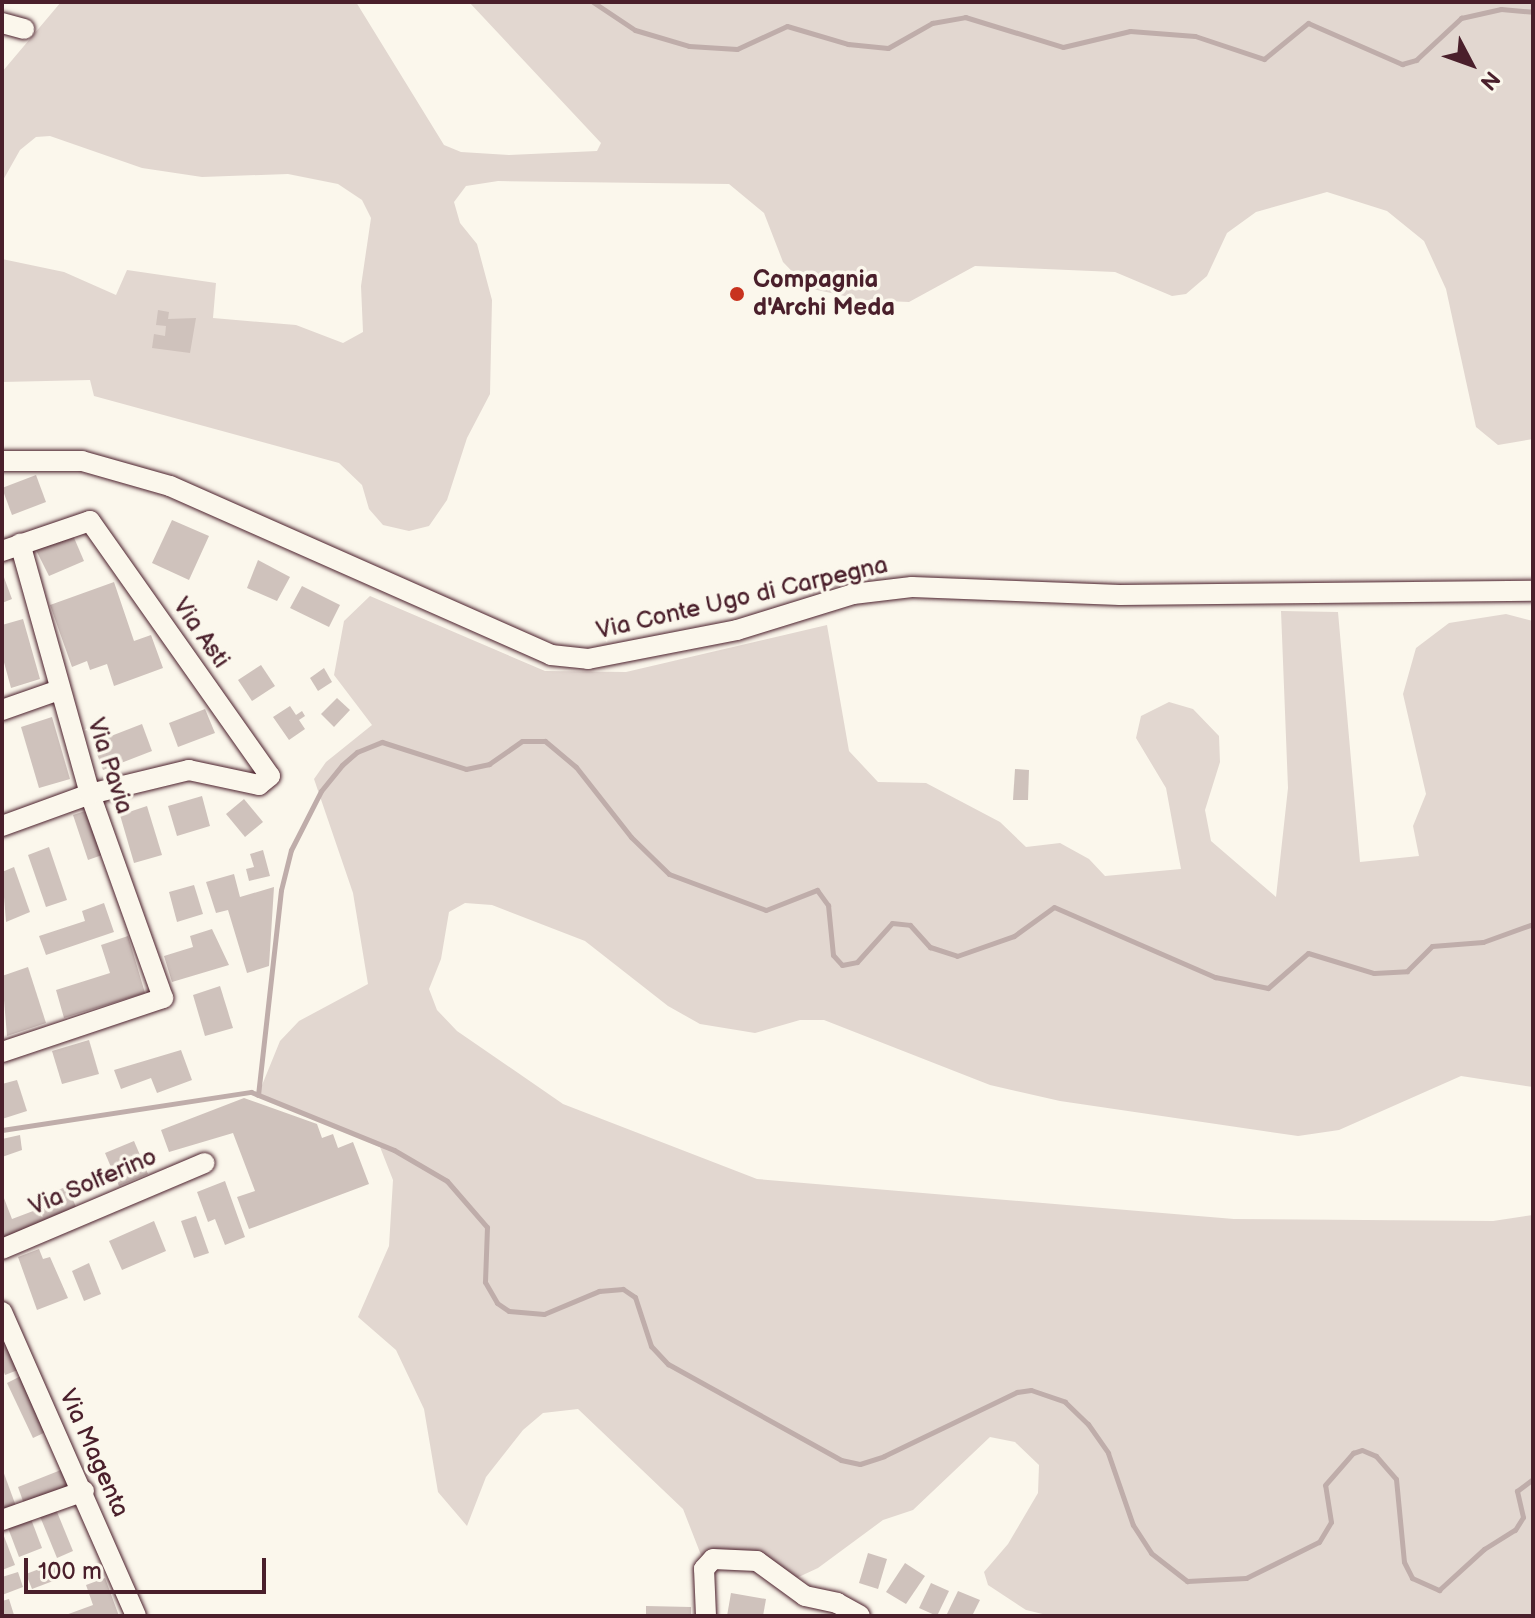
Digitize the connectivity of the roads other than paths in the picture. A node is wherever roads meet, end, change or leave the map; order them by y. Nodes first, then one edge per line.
1 (2, 23) edge
2 (24, 29) dead end
3 (2, 461) edge
4 (11, 548) edge
5 (1533, 591) edge
6 (59, 690) junction
7 (2, 710) edge
8 (90, 794) junction
9 (2, 826) edge
10 (2, 1052) edge
11 (205, 1163) dead end
12 (2, 1249) edge
13 (2, 1312) edge
14 (84, 1491) junction
15 (2, 1520) edge
16 (136, 1616) edge
17 (706, 1616) edge
18 (860, 1616) edge

1 - 2 street
3 - 5 street, Via Conte Ugo di Carpegna
4 - 6 street, Via Pavia
4 - 8 street, Via Asti
6 - 7 street
6 - 8 street, Via Pavia
8 - 9 street
8 - 10 street, Via Pavia
11 - 12 street, Via Solferino
13 - 14 street, Via Magenta
14 - 15 street
14 - 16 street, Via Magenta
17 - 18 street

